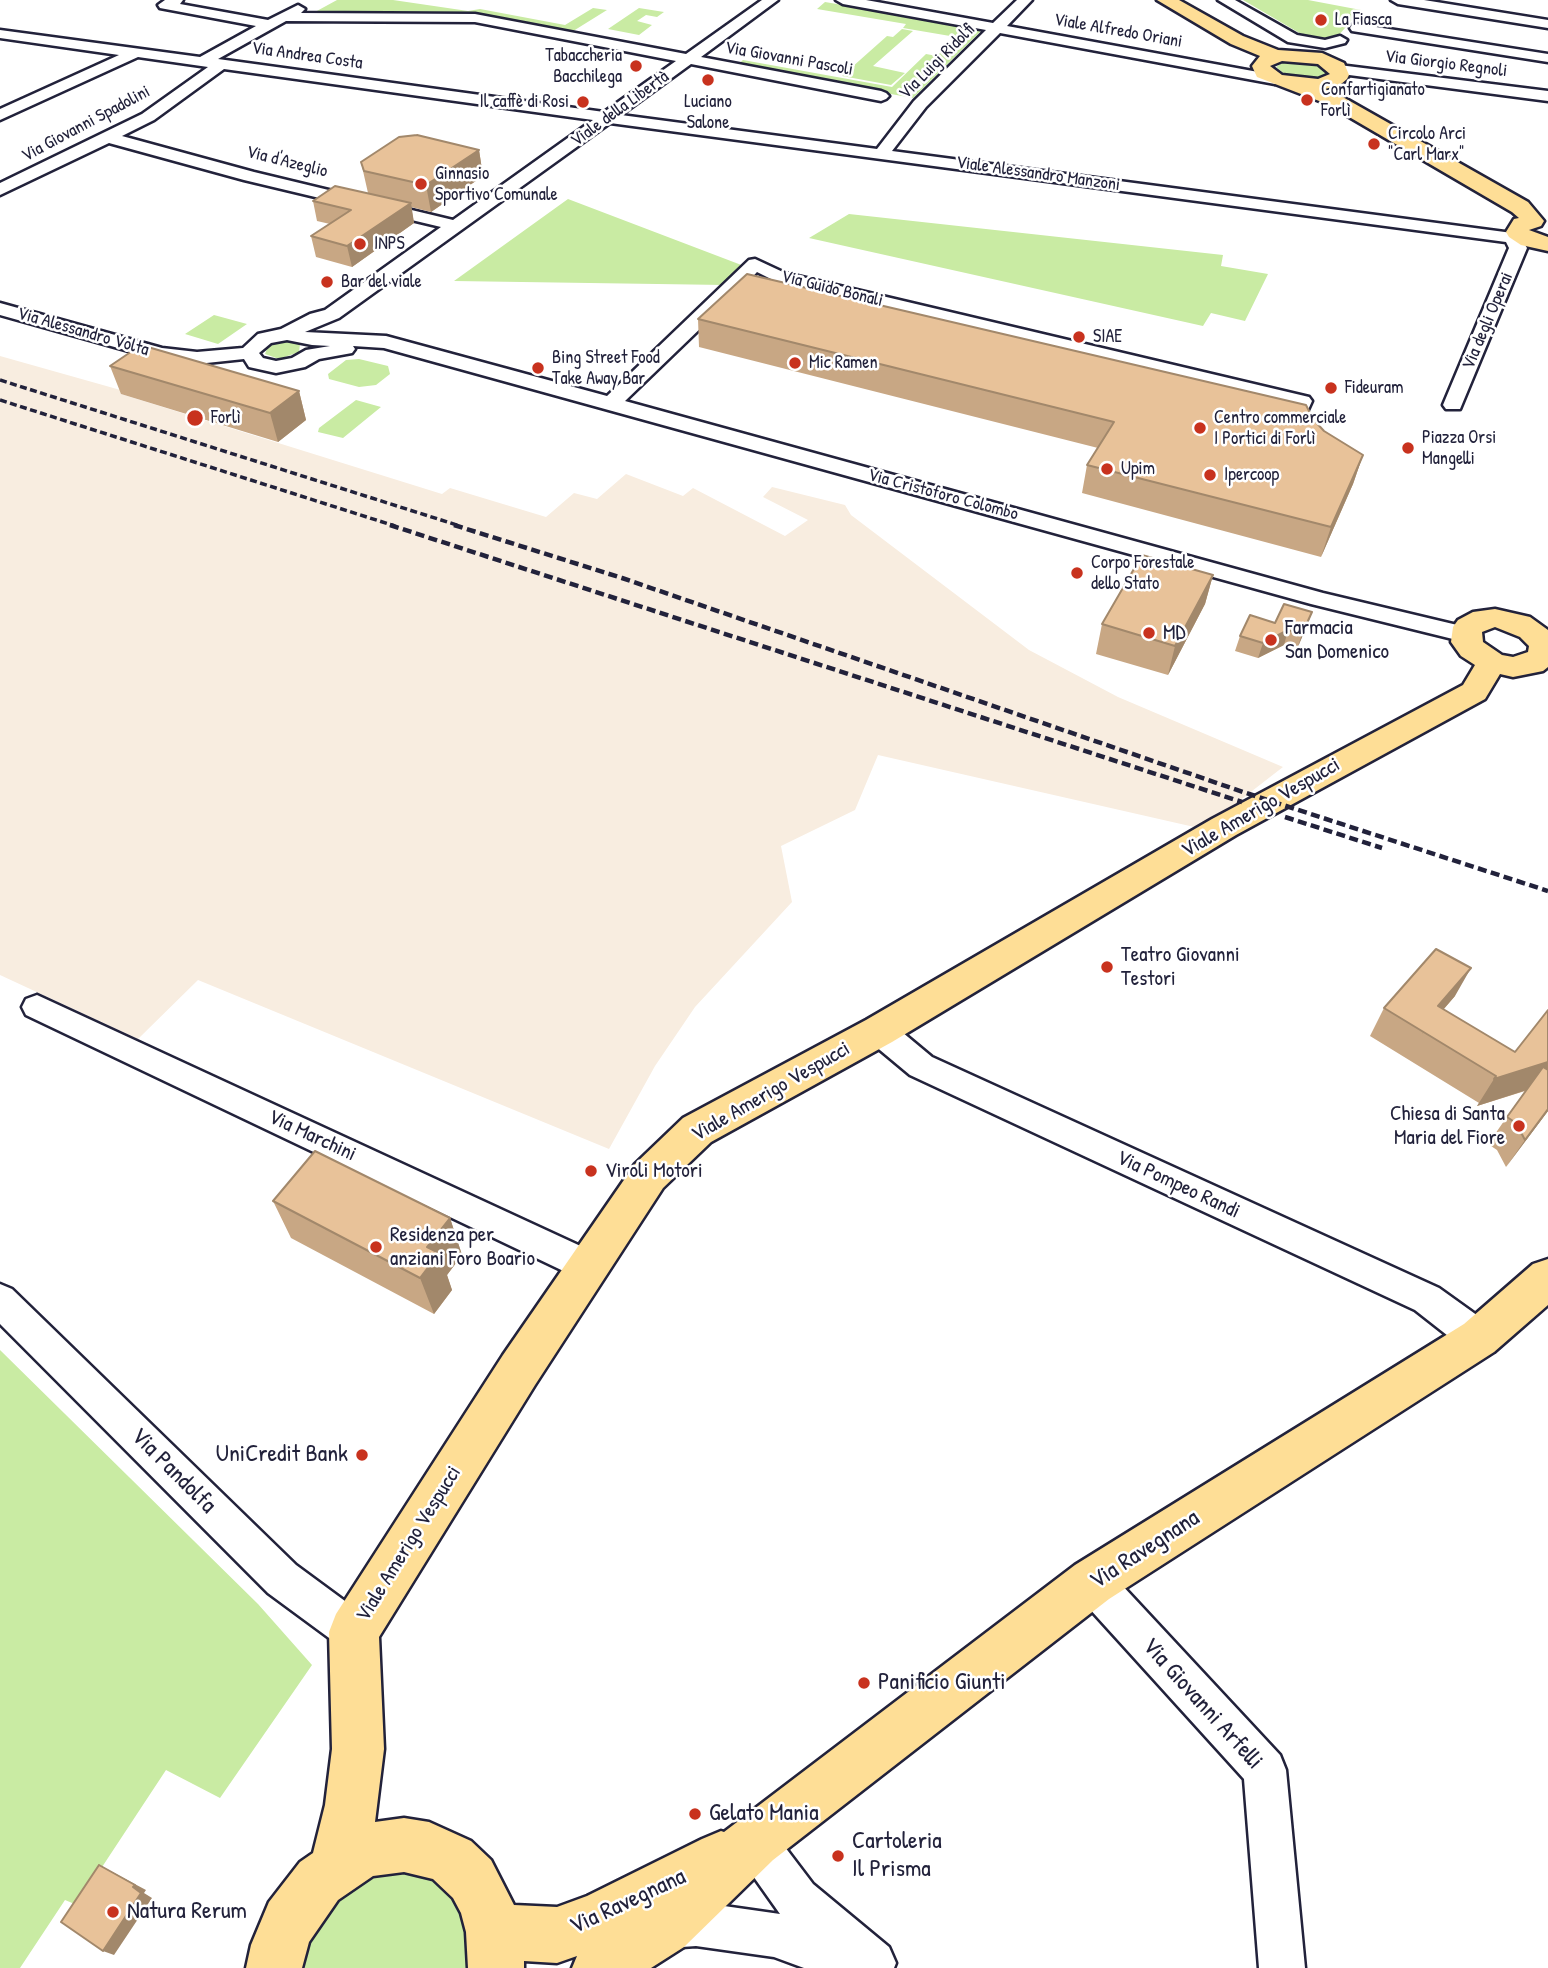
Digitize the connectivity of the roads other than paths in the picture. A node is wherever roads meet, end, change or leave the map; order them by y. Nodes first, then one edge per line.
1 (176, 0) edge
2 (313, 0) edge
3 (771, 0) edge
4 (843, 0) edge
5 (1025, 0) edge
6 (1166, 0) edge
7 (1225, 0) edge
8 (1398, 0) edge
9 (275, 21) junction
10 (1548, 24) edge
11 (998, 28) junction
12 (0, 34) edge
13 (1293, 39) junction
14 (1237, 40) joint
15 (1323, 50) junction
16 (135, 52) junction
17 (1548, 58) edge
18 (689, 59) junction
19 (202, 62) junction
20 (1266, 62) junction
21 (222, 64) junction
22 (1222, 68) junction
23 (1342, 74) junction
24 (1376, 78) junction
25 (1275, 79) junction
26 (1295, 84) junction
27 (881, 96) dead end
28 (1548, 96) edge
29 (1, 115) edge
30 (609, 117) junction
31 (107, 137) junction
32 (881, 154) junction
33 (0, 190) edge
34 (457, 226) junction
35 (1533, 232) edge
36 (730, 289) junction
37 (0, 309) edge
38 (332, 314) junction
39 (952, 319) junction
40 (287, 334) junction
41 (940, 340) junction
42 (386, 342) junction
43 (312, 347) junction
44 (249, 353) junction
45 (422, 354) junction
46 (1152, 367) junction
47 (1140, 388) junction
48 (611, 403) junction
49 (1453, 405) dead end
50 (1465, 634) junction
51 (1543, 640) edge
52 (1492, 662) junction
53 (37, 1007) dead end
54 (878, 1031) junction
55 (588, 1266) junction
56 (1548, 1278) edge
57 (0, 1300) edge
58 (1479, 1338) junction
59 (1092, 1583) junction
60 (354, 1632) junction
61 (754, 1841) junction
62 (337, 1866) junction
63 (664, 1927) junction
64 (495, 1950) edge
65 (274, 1968) edge
66 (600, 1968) edge
67 (865, 1968) edge
68 (878, 1968) edge
69 (1282, 1968) edge

1 - 9 street, Via Giovanni Pascoli
2 - 9 street
3 - 18 street, Viale della Libertà
4 - 11 street, Viale Alfredo Oriani
5 - 11 street, Via Luigi Ridolfi
6 - 14 main road
7 - 13 street
8 - 10 street
9 - 18 street, Via Giovanni Pascoli
9 - 19 street
11 - 22 street, Viale Alfredo Oriani
11 - 32 street, Via Luigi Ridolfi
12 - 16 street, Via Andrea Costa
13 - 15 street
13 - 15 street
14 - 20 main road
15 - 17 street
15 - 20 main road
15 - 23 main road
15 - 24 street
16 - 19 street, Via Andrea Costa
16 - 29 street
18 - 27 street, Via Giovanni Pascoli
18 - 30 street, Viale della Libertà
19 - 21 street, Via Andrea Costa
20 - 22 street, Viale Alfredo Oriani
20 - 25 main road
21 - 30 street, Via Andrea Costa
21 - 31 street, Via Giovanni Spadolini
22 - 25 street, Viale Alfredo Oriani
23 - 24 street, Via Giorgio Regnoli
23 - 26 main road
23 - 35 main road
24 - 28 street, Via Giorgio Regnoli
25 - 26 main road
26 - 35 main road
30 - 32 street, Viale Alessandro Manzoni
30 - 34 street, Viale della Libertà
31 - 33 street, Via Giovanni Spadolini
31 - 34 street, Via d'Azeglio
32 - 35 street, Viale Alessandro Manzoni
34 - 38 street, Viale della Libertà
35 - 49 street, Via degli Operai
36 - 39 street, Via Guido Bonali
36 - 41 street, Via Guido Bonali
36 - 48 street
37 - 44 street, Via Alessandro Volta
38 - 40 street, Viale della Libertà
38 - 42 street
38 - 43 street, Viale della Libertà
39 - 41 street
39 - 46 street, Via Guido Bonali
40 - 43 street
40 - 44 street, Viale della Libertà
41 - 47 street, Via Guido Bonali
42 - 43 street
42 - 45 street
43 - 44 street
43 - 45 street
45 - 48 street, Via Cristoforo Colombo
46 - 47 street
46 - 47 street, Via Guido Bonali
48 - 50 street, Via Cristoforo Colombo
50 - 51 main road
50 - 52 main road
51 - 52 main road
52 - 54 main road, Viale Amerigo Vespucci
53 - 55 street, Via Marchini
54 - 55 main road, Viale Amerigo Vespucci
54 - 58 street, Via Pompeo Randi
55 - 60 main road, Viale Amerigo Vespucci
56 - 58 main road, Via Ravegnana
57 - 60 street, Via Pandolfa
58 - 59 main road, Via Ravegnana
59 - 61 main road, Via Ravegnana
59 - 69 street, Via Giovanni Arfelli
60 - 62 main road, Viale Amerigo Vespucci
61 - 63 main road, Via Ravegnana
61 - 64 main road, Via Ravegnana
61 - 68 street
62 - 64 main road
62 - 65 main road
63 - 66 main road, Via Ravegnana
63 - 67 street

